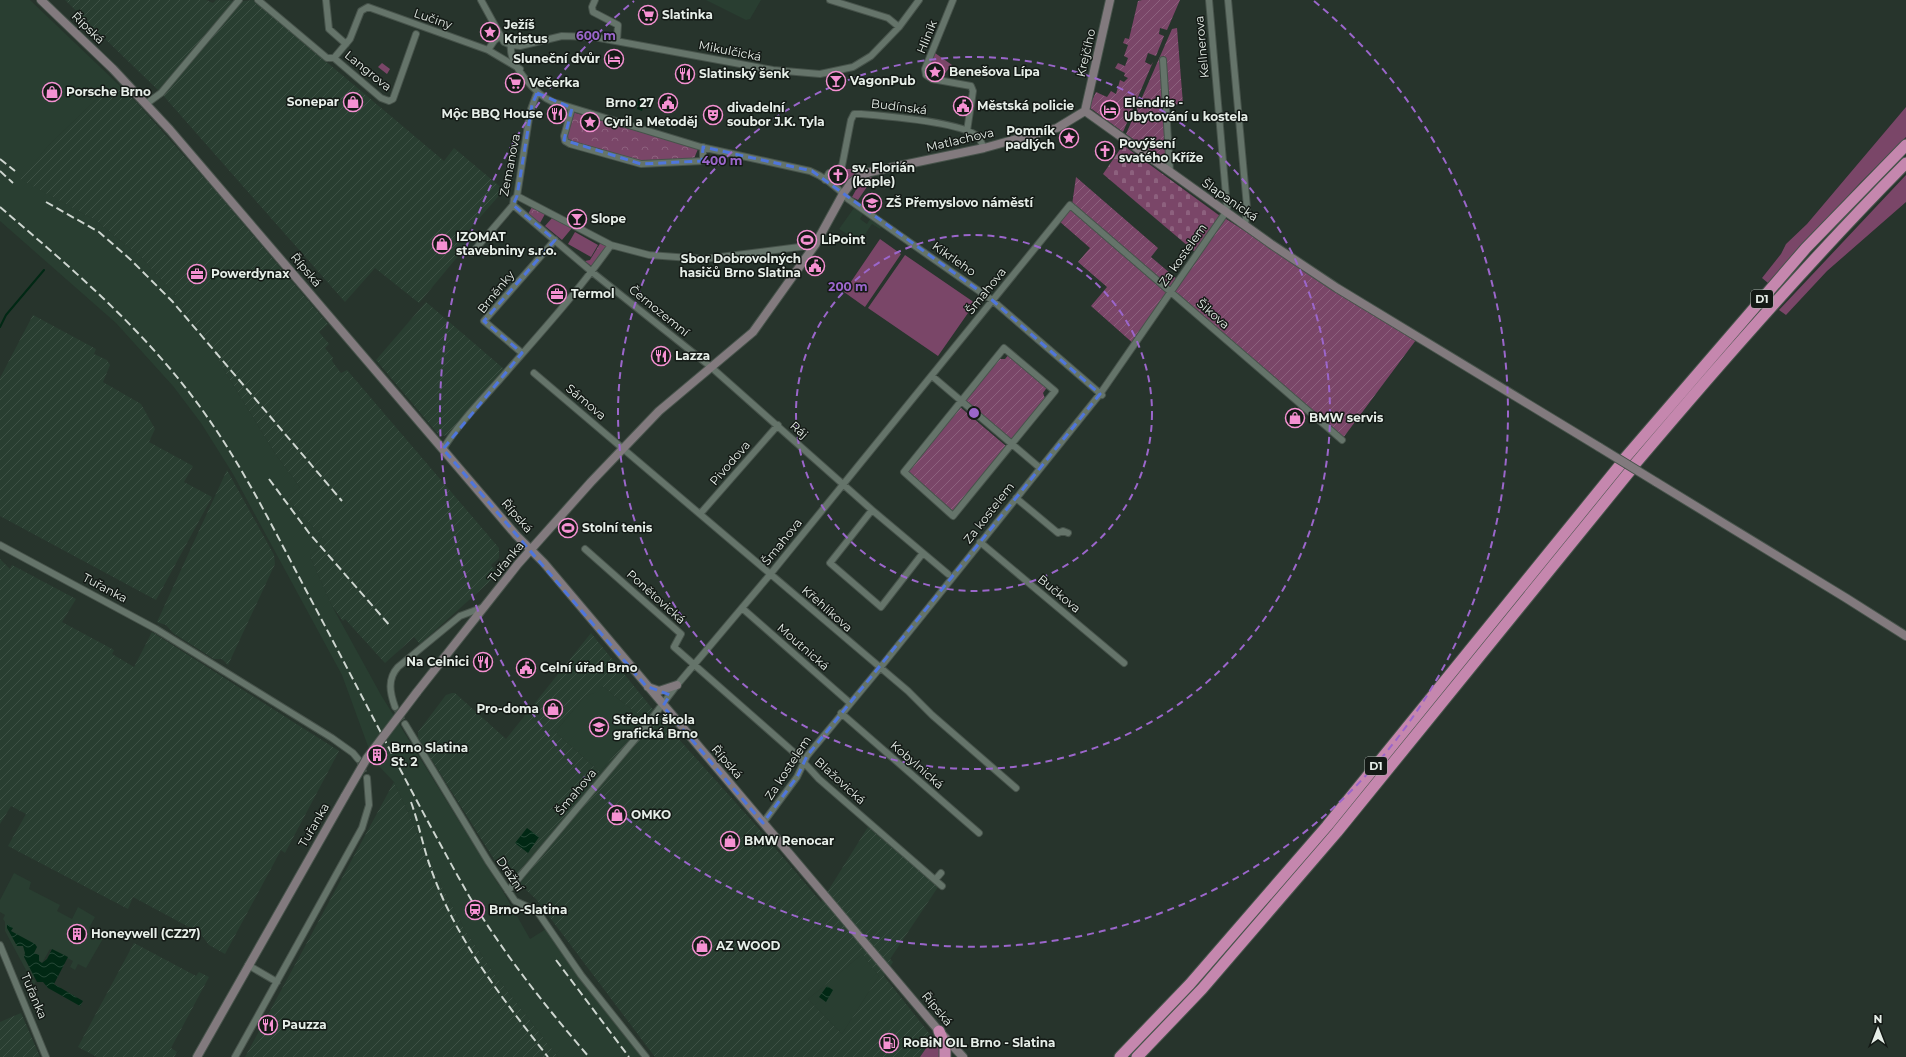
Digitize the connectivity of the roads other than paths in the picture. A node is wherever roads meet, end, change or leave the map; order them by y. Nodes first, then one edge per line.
1 (41, 0) edge
2 (238, 0) edge
3 (258, 0) edge
4 (326, 0) edge
5 (481, 0) edge
6 (595, 0) edge
7 (830, 0) edge
8 (919, 0) edge
9 (953, 0) edge
10 (1110, 0) edge
11 (1209, 0) edge
12 (1228, 0) edge
13 (900, 27) junction
14 (416, 34) dead end
15 (500, 36) junction
16 (617, 40) junction
17 (346, 44) junction
18 (511, 45) junction
19 (488, 50) junction
20 (334, 58) junction
21 (1163, 60) dead end
22 (520, 70) junction
23 (537, 93) junction
24 (146, 104) junction
25 (572, 108) junction
26 (1084, 111) junction
27 (967, 131) junction
28 (1906, 145) edge
29 (703, 147) junction
30 (984, 148) junction
31 (1906, 163) edge
32 (1170, 172) junction
33 (825, 180) junction
34 (843, 194) junction
35 (517, 196) junction
36 (513, 205) junction
37 (1070, 205) joint
38 (1226, 212) junction
39 (1245, 225) junction
40 (555, 240) junction
41 (815, 245) junction
42 (612, 246) junction
43 (472, 253) dead end
44 (592, 272) junction
45 (1171, 291) junction
46 (992, 300) junction
47 (522, 353) junction
48 (711, 367) junction
49 (534, 372) dead end
50 (932, 376) junction
51 (1101, 395) junction
52 (960, 401) junction
53 (778, 425) junction
54 (1342, 440) dead end
55 (1011, 445) junction
56 (623, 448) junction
57 (443, 449) junction
58 (1627, 464) junction
59 (1040, 468) junction
60 (843, 484) junction
61 (1016, 498) junction
62 (872, 510) junction
63 (700, 514) junction
64 (1068, 534) dead end
65 (980, 542) junction
66 (0, 545) edge
67 (585, 549) dead end
68 (531, 550) junction
69 (923, 554) junction
70 (770, 574) junction
71 (948, 574) dead end
72 (484, 607) junction
73 (742, 608) junction
74 (1906, 636) edge
75 (1124, 663) dead end
76 (694, 666) junction
77 (880, 668) junction
78 (677, 685) junction
79 (646, 686) junction
80 (850, 702) junction
81 (662, 706) junction
82 (395, 707) tunnel mouth
83 (841, 713) junction
84 (405, 724) tunnel mouth
85 (358, 759) tunnel mouth
86 (803, 762) junction
87 (367, 778) tunnel mouth
88 (1016, 788) dead end
89 (763, 823) junction
90 (980, 834) dead end
91 (941, 873) dead end
92 (935, 880) junction
93 (942, 886) dead end
94 (508, 891) junction
95 (0, 945) edge
96 (248, 965) junction
97 (277, 982) junction
98 (938, 1031) junction
99 (46, 1057) edge
100 (197, 1057) edge
101 (235, 1057) edge
102 (646, 1057) edge
103 (946, 1057) edge
104 (963, 1057) edge
105 (1120, 1057) edge
106 (1137, 1057) edge

1 - 24 street, Řípská
2 - 24 street
3 - 20 street, Langrova
4 - 17 street
5 - 15 street
6 - 16 street
7 - 13 street
8 - 13 street, Mikulčická
9 - 27 street, Hliník
10 - 26 street, Krejčího
11 - 38 street, Kellnerova
12 - 39 street
13 - 16 street, Mikulčická
14 - 20 street, Langrova
15 - 18 street
15 - 19 street
16 - 18 street, Mikulčická
17 - 19 street, Lučiny
17 - 20 street, Lučiny
18 - 22 street
19 - 22 street, Lučiny
21 - 32 street
22 - 23 street
23 - 25 street, Kikrleho
23 - 35 street, Zemanova
24 - 57 street, Řípská
25 - 29 street, Kikrleho
25 - 29 street
26 - 30 street, Matlachova
26 - 32 street, Šlapanická
27 - 30 street, Budínská
27 - 33 street, Budínská
28 - 58 highway, D1
29 - 33 street, Kikrleho
30 - 34 street, Matlachova
31 - 58 highway, D1
32 - 38 street, Šlapanická
33 - 34 street, Kikrleho
34 - 41 street, Tuřanka
34 - 46 street, Kikrleho
35 - 36 street, Zemanova
35 - 42 street
36 - 40 street, Černozemní
36 - 43 street, Zemanova
37 - 45 street, Šikova
37 - 46 street, Šmahova
38 - 39 street, Šlapanická
38 - 45 street, Za kostelem
39 - 74 street, Šlapanická, bridge
40 - 44 street, Černozemní
40 - 47 street, Brněnky
41 - 42 street
41 - 48 street, Tuřanka
42 - 44 street
44 - 47 street
44 - 48 street, Černozemní
45 - 51 street, Za kostelem
45 - 54 street, Šikova
46 - 50 street, Šmahova
46 - 51 street, Kikrleho
47 - 57 street
48 - 53 street, Ráj
48 - 56 street, Tuřanka
49 - 56 street, Sámova
50 - 52 street
50 - 60 street, Šmahova
51 - 59 street, Za kostelem
52 - 55 street
52 - 55 street
52 - 55 street
53 - 60 street, Ráj
53 - 63 street, Pivodova
55 - 59 street
56 - 63 street, Křehlíkova
56 - 68 street, Tuřanka
57 - 68 street, Řípská
58 - 105 highway, D1
58 - 106 highway, D1
59 - 61 street, Za kostelem
60 - 62 street, Ráj
60 - 70 street, Šmahova
61 - 64 street
61 - 65 street, Za kostelem
62 - 69 street, Ráj
62 - 69 street
63 - 70 street, Křehlíkova
65 - 75 street, Bučkova
65 - 77 street, Za kostelem
66 - 85 street, Tuřanka
67 - 76 street, Ponětovická
68 - 72 street, Tuřanka
68 - 79 street, Řípská
69 - 71 street, Ráj
70 - 73 street, Šmahova
70 - 77 street, Křehlíkova
72 - 82 street
72 - 96 street, Tuřanka, bridge
73 - 76 street, Šmahova
73 - 80 street, Moutnická
76 - 78 street, Šmahova
76 - 86 street, Blažovická
77 - 80 street, Za kostelem
77 - 88 street, Křehlíkova
78 - 79 street
78 - 81 street, Šmahova
79 - 81 street, Řípská
80 - 83 street, Za kostelem
81 - 89 street, Řípská
81 - 94 street, Šmahova
83 - 86 street, Za kostelem
83 - 90 street, Kobylnická
84 - 94 street, Drážní
86 - 89 street, Za kostelem
86 - 92 street, Blažovická
87 - 97 street
89 - 98 street, Řípská
91 - 92 street
92 - 93 street, Blažovická
94 - 102 street, Drážní
95 - 99 street, Tuřanka
96 - 97 street
96 - 100 street, Tuřanka
97 - 101 street
98 - 103 highway
98 - 104 street, Řípská

